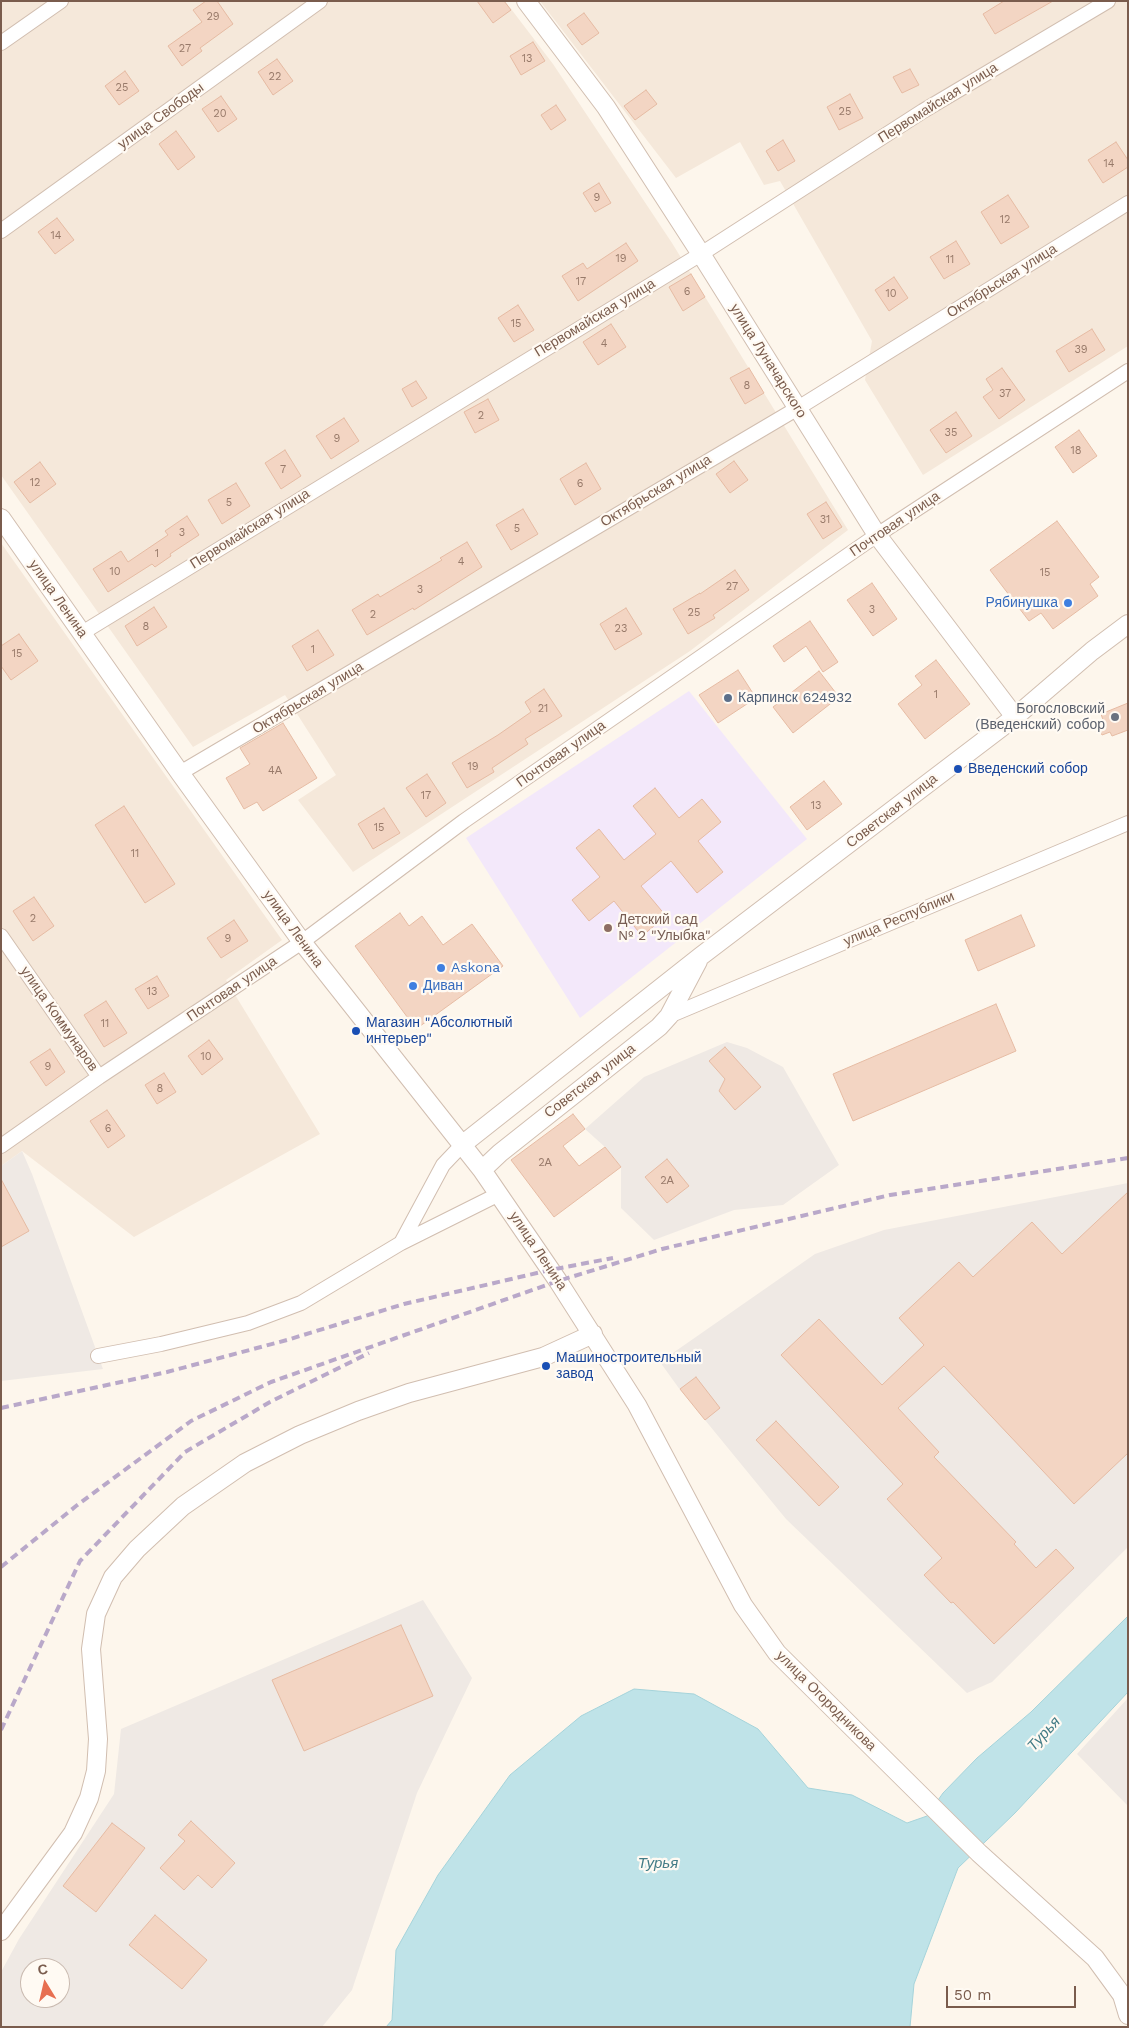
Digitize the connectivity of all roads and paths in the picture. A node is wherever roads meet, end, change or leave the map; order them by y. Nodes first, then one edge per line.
1 (61, 1) edge
2 (320, 1) edge
3 (526, 1) edge
4 (1108, 1) edge
5 (1, 42) edge
6 (1128, 203) edge
7 (1, 231) edge
8 (701, 254) junction
9 (1128, 371) edge
10 (798, 408) junction
11 (1, 518) edge
12 (877, 535) junction
13 (1128, 624) edge
14 (82, 633) junction
15 (1014, 717) junction
16 (180, 773) junction
17 (1128, 823) edge
18 (1, 936) edge
19 (302, 942) junction
20 (701, 956) junction
21 (669, 1016) junction
22 (99, 1077) junction
23 (463, 1144) junction
24 (1, 1146) edge
25 (482, 1170) junction
26 (499, 1194) junction
27 (401, 1243) junction
28 (593, 1334) junction
29 (98, 1356) dead end
30 (1, 1931) edge
31 (1128, 2014) edge

1 - 5 street
2 - 7 street, улица Свободы
3 - 8 street, улица Луначарского
4 - 8 street, Первомайская улица
6 - 10 street, Октябрьская улица
8 - 10 street, улица Луначарского
8 - 14 street, Первомайская улица
9 - 12 street, Почтовая улица
10 - 12 street, улица Луначарского
10 - 16 street, Октябрьская улица
11 - 14 street, улица Ленина
12 - 15 street, улица Луначарского
12 - 19 street, Почтовая улица
13 - 15 street, Советская улица
14 - 16 street, улица Ленина
15 - 20 street, Советская улица
16 - 19 street, улица Ленина
17 - 21 street, улица Республики
18 - 22 street, улица Коммунаров
19 - 22 street, Почтовая улица
19 - 23 street, улица Ленина
20 - 21 street, Советская улица
20 - 23 street, Советская улица
21 - 25 street, Советская улица
22 - 24 street, Почтовая улица
23 - 25 street, улица Ленина
23 - 27 street
25 - 26 street, улица Ленина
26 - 27 street
26 - 28 street, улица Ленина
27 - 29 street
28 - 30 street
28 - 31 street, улица Огородникова

